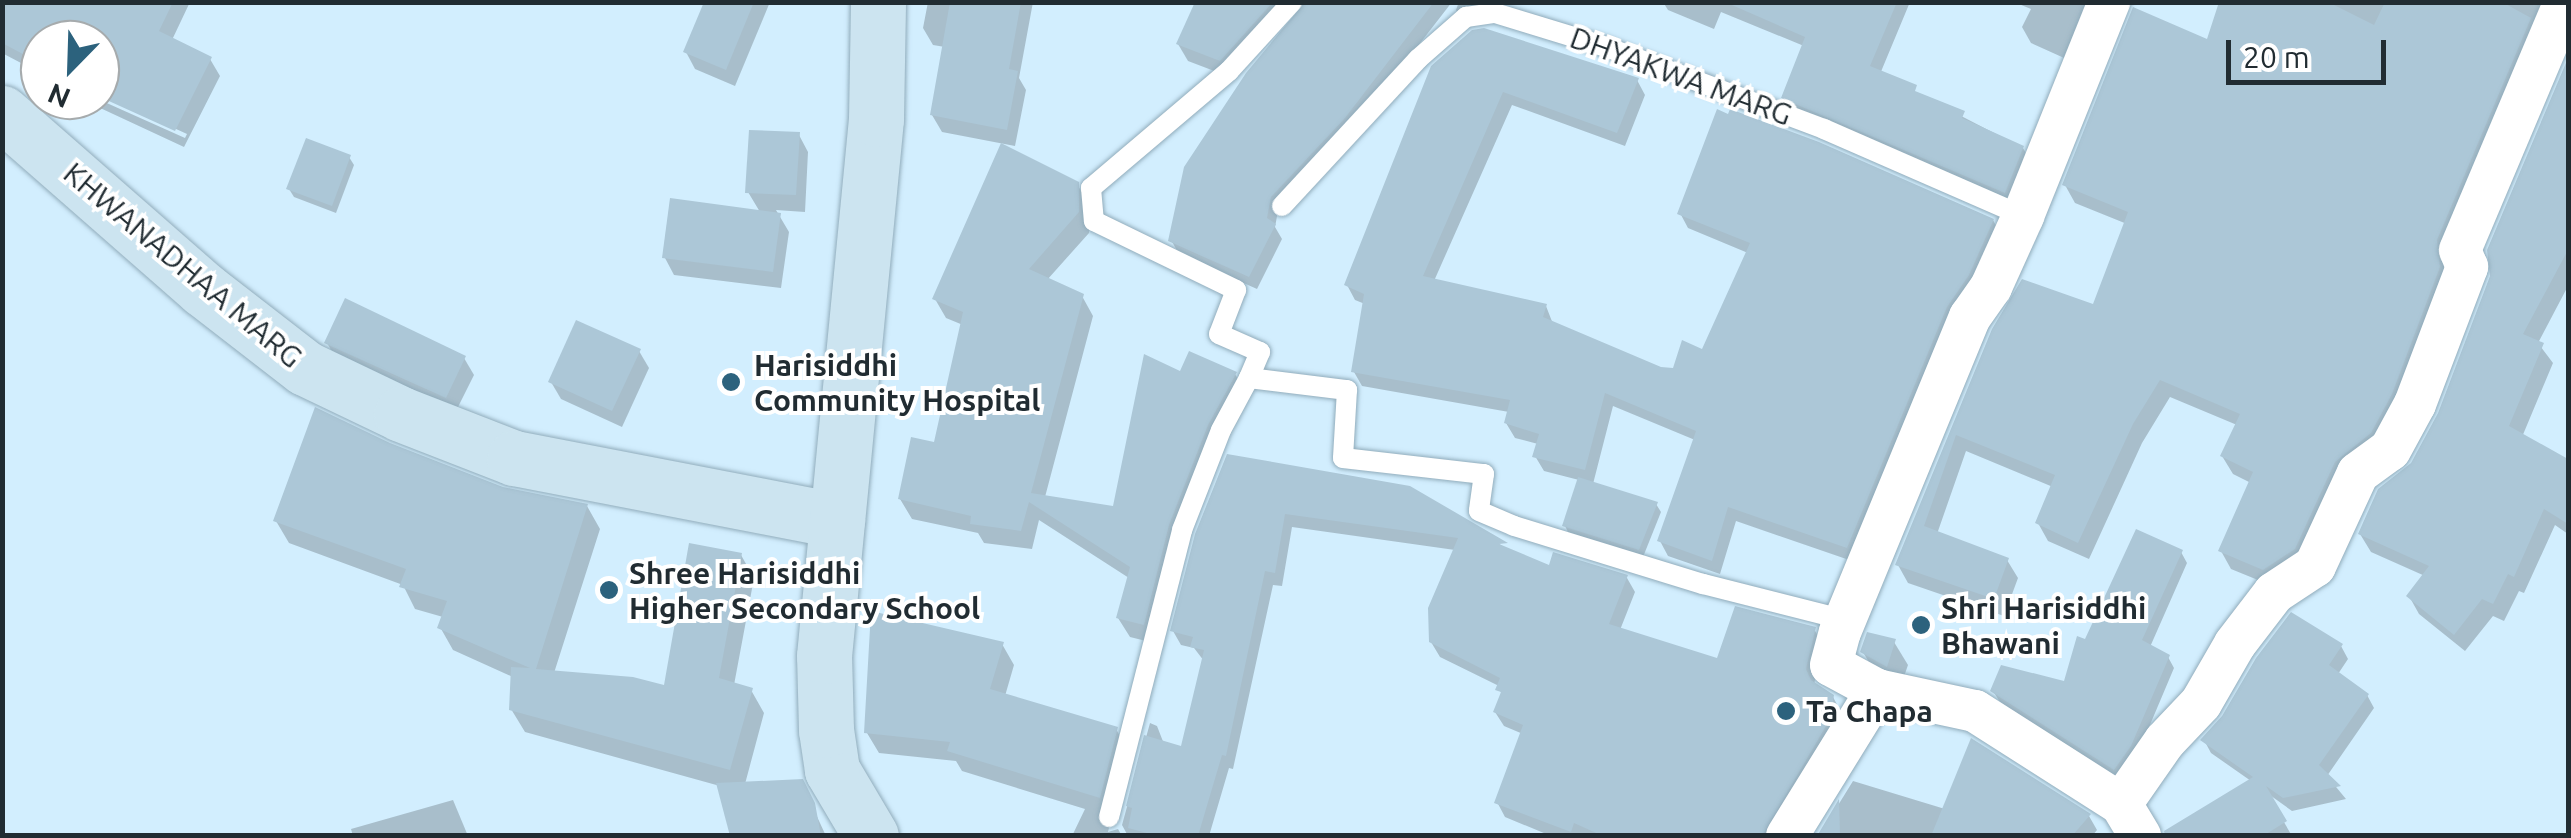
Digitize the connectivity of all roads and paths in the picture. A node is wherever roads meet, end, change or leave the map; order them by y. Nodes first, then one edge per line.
1 (878, 2) edge
2 (1292, 2) edge
3 (2108, 2) edge
4 (2565, 2) edge
5 (2, 112) edge
6 (1282, 206) dead end
7 (2023, 216) junction
8 (1250, 378) junction
9 (837, 520) junction
10 (1845, 620) junction
11 (1876, 690) junction
12 (1109, 817) dead end
13 (2130, 819) edge
14 (872, 836) edge
15 (1787, 836) edge

1 - 9 street
2 - 8 lane
3 - 7 street
4 - 13 street
5 - 9 street, KHWANADHAA MARG
6 - 7 lane, DHYAKWA MARG
7 - 10 street
8 - 10 lane
8 - 12 lane
9 - 14 street
10 - 11 street
11 - 13 street
11 - 15 street

